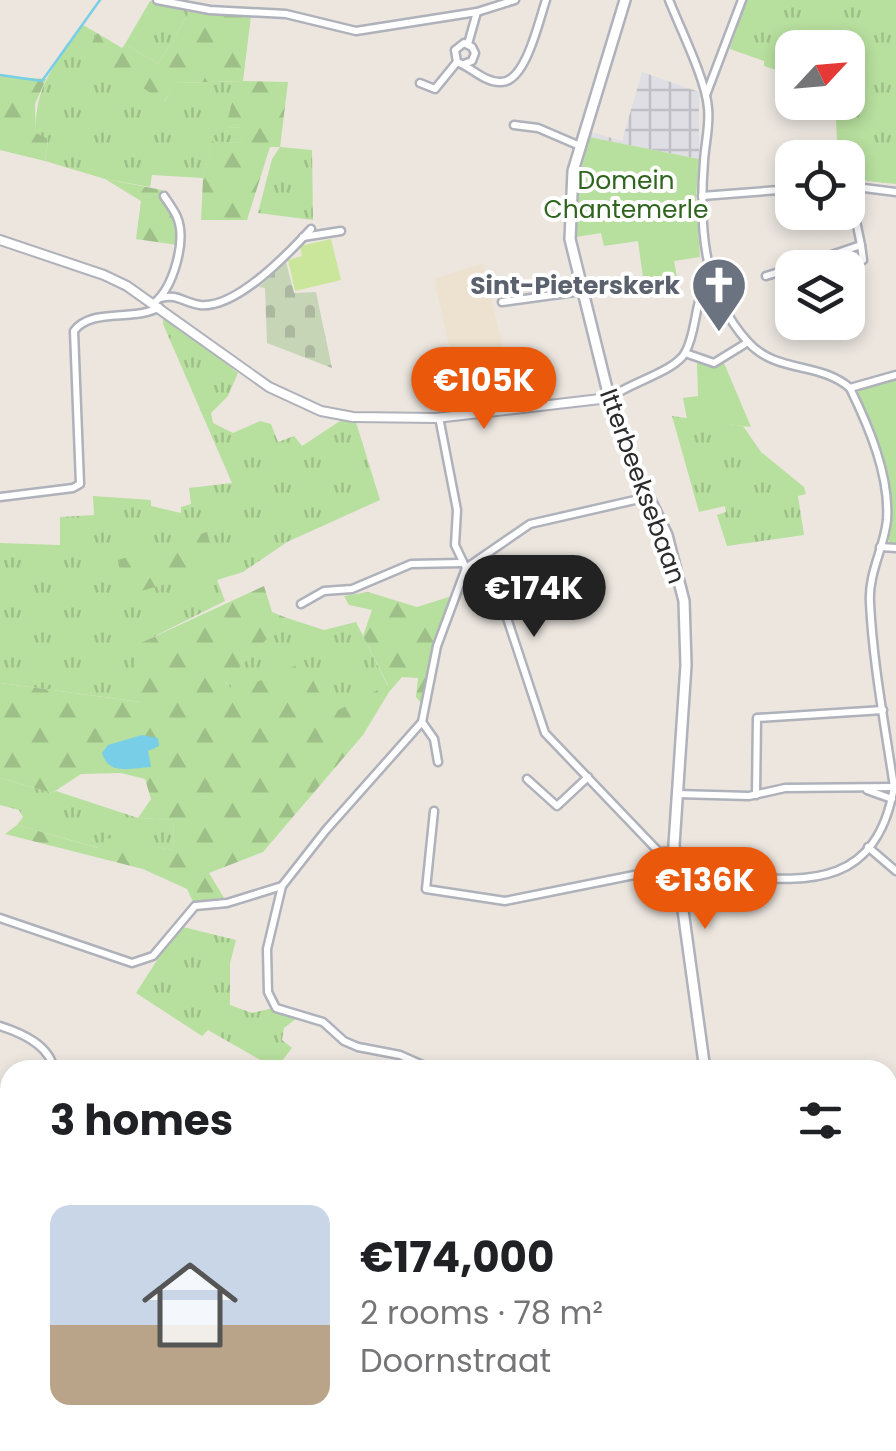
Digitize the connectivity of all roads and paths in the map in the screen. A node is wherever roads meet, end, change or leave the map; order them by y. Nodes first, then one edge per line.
1 (157, 0) edge
2 (515, 0) edge
3 (546, 0) edge
4 (625, 0) edge
5 (669, 0) edge
6 (742, 0) edge
7 (477, 12) junction
8 (468, 44) junction
9 (461, 63) junction
10 (420, 83) dead end
11 (706, 96) junction
12 (514, 126) dead end
13 (580, 146) junction
14 (865, 187) edge
15 (775, 190) edge
16 (896, 192) edge
17 (164, 196) dead end
18 (702, 196) junction
19 (311, 229) dead end
20 (858, 230) edge
21 (341, 231) dead end
22 (303, 238) junction
23 (0, 240) edge
24 (860, 245) junction
25 (848, 250) edge
26 (861, 250) edge
27 (775, 273) edge
28 (766, 276) dead end
29 (711, 278) junction
30 (582, 291) junction
31 (502, 302) dead end
32 (158, 303) junction
33 (748, 342) junction
34 (685, 353) junction
35 (896, 376) edge
36 (850, 388) junction
37 (609, 398) junction
38 (439, 418) junction
39 (649, 496) junction
40 (0, 498) edge
41 (880, 547) junction
42 (896, 548) edge
43 (464, 566) junction
44 (300, 604) dead end
45 (882, 710) junction
46 (422, 722) junction
47 (438, 762) dead end
48 (588, 777) junction
49 (527, 779) dead end
50 (895, 787) edge
51 (862, 788) junction
52 (677, 794) junction
53 (756, 795) junction
54 (892, 799) junction
55 (434, 812) dead end
56 (868, 847) junction
57 (669, 852) junction
58 (896, 871) edge
59 (677, 875) junction
60 (281, 889) junction
61 (0, 918) edge
62 (0, 1026) edge
63 (52, 1060) edge
64 (410, 1060) edge
65 (704, 1060) edge

1 - 7 street
2 - 7 street
3 - 9 street
4 - 13 main road, Itterbeeksebaan
5 - 11 street
6 - 11 street
7 - 8 street
8 - 9 street
8 - 9 street
9 - 10 street
11 - 18 street
12 - 13 street
13 - 30 main road, Itterbeeksebaan
14 - 16 street
15 - 18 street
17 - 32 street
18 - 29 street
19 - 22 street
20 - 24 street
21 - 22 street
22 - 32 street
23 - 32 street
24 - 25 street
24 - 26 street
27 - 28 street
29 - 33 street
29 - 34 street
30 - 31 street
30 - 37 main road, Itterbeeksebaan
32 - 38 street
32 - 40 street
33 - 34 street
33 - 36 street
34 - 37 street
35 - 36 street
36 - 41 street
37 - 38 street
37 - 39 main road, Itterbeeksebaan
38 - 43 street
39 - 43 street
39 - 52 main road, Itterbeeksebaan
41 - 42 street
41 - 45 street
43 - 44 street
43 - 46 street
43 - 48 street
45 - 50 street
45 - 53 street
46 - 47 street
46 - 60 street
48 - 49 street
48 - 57 street
50 - 51 street
50 - 54 street
51 - 53 street
51 - 54 street
52 - 53 street
52 - 57 main road, Itterbeeksebaan
54 - 56 street
55 - 57 street
56 - 58 street
56 - 59 street
57 - 59 main road, Itterbeeksebaan
59 - 65 main road, Itterbeeksebaan
60 - 61 street
60 - 64 street
62 - 63 street

